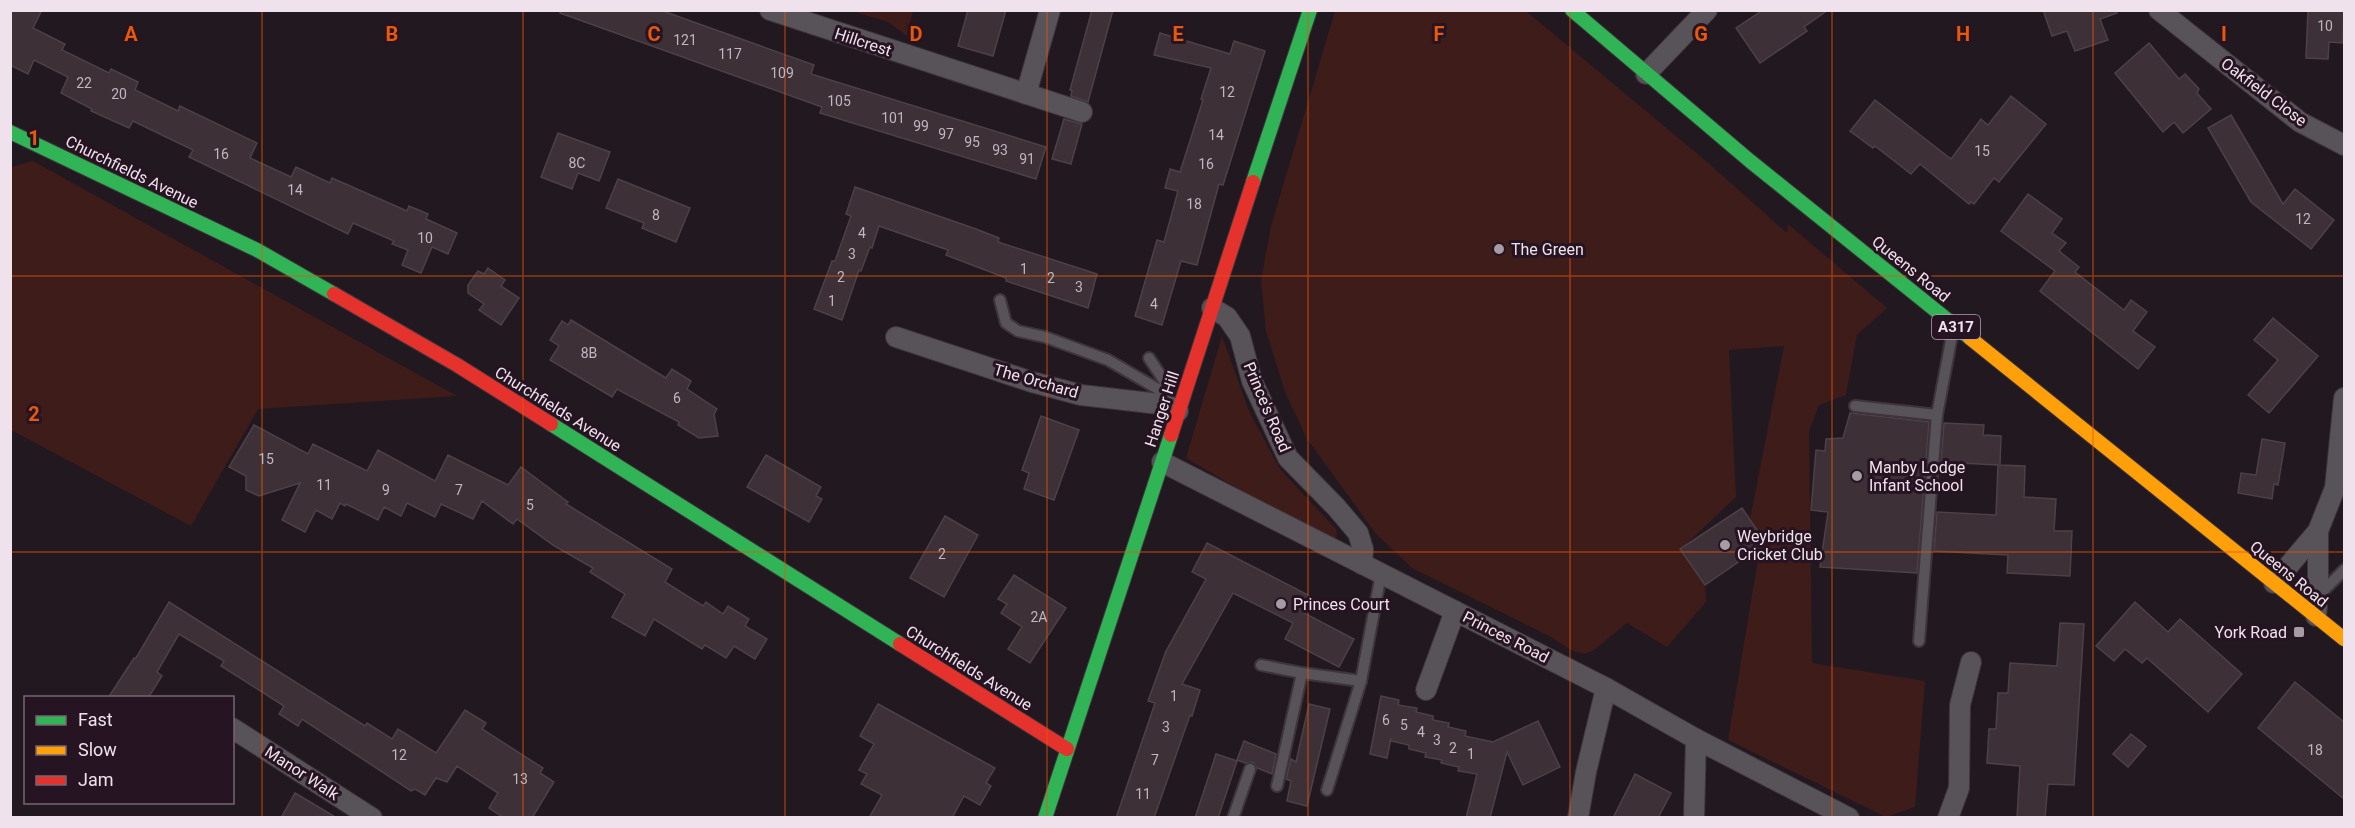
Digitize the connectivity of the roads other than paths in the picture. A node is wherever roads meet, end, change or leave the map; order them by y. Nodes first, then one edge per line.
1 (770, 10) edge
2 (1050, 10) edge
3 (1310, 10) edge
4 (1572, 10) edge
5 (1707, 10) edge
6 (2159, 10) edge
7 (1646, 74) junction
8 (1026, 94) junction
9 (1082, 112) dead end
10 (10, 132) edge
11 (2344, 145) edge
12 (1000, 300) dead end
13 (1212, 308) junction
14 (1954, 326) junction
15 (896, 337) dead end
16 (1149, 358) dead end
17 (2344, 398) edge
18 (1170, 403) junction
19 (1855, 406) dead end
20 (1937, 416) junction
21 (1162, 462) junction
22 (2318, 531) junction
23 (1362, 564) junction
24 (2344, 570) edge
25 (1381, 574) junction
26 (2274, 583) junction
27 (2318, 595) junction
28 (1455, 611) junction
29 (2316, 616) junction
30 (2344, 639) edge
31 (1919, 641) dead end
32 (1971, 662) dead end
33 (1261, 664) dead end
34 (1302, 673) junction
35 (1361, 681) junction
36 (1606, 688) junction
37 (1426, 690) dead end
38 (234, 729) edge
39 (1696, 739) junction
40 (1067, 749) junction
41 (1250, 769) dead end
42 (1277, 786) dead end
43 (1327, 790) dead end
44 (372, 818) edge
45 (1045, 818) edge
46 (1233, 818) edge
47 (1578, 818) edge
48 (1694, 818) edge
49 (1849, 818) edge
50 (1948, 818) edge

1 - 8 street, Hillcrest
2 - 8 street
3 - 13 main road, Hanger Hill
4 - 7 main road, Queens Road / A317
5 - 7 street
6 - 11 street, Oakfield Close
7 - 14 main road, Queens Road / A317
8 - 9 street, Hillcrest
10 - 40 main road, Churchfields Avenue
12 - 18 lane
13 - 18 main road, Hanger Hill
13 - 23 street, Prince's Road
14 - 20 lane
14 - 26 main road, Queens Road / A317
15 - 18 street, The Orchard
16 - 18 lane
17 - 22 street
18 - 21 main road, Hanger Hill
19 - 20 lane
20 - 31 lane
21 - 23 street, Princes Road
21 - 40 main road, Hanger Hill
22 - 26 street
22 - 27 street
23 - 25 street, Princes Road
24 - 27 lane
25 - 28 street, Princes Road
25 - 35 lane
26 - 29 main road, Queens Road / A317
27 - 29 street
28 - 36 street, Princes Road
28 - 37 street
29 - 30 main road, Queens Road / A317
32 - 50 street
33 - 34 lane
34 - 35 lane
34 - 42 lane
35 - 43 lane
36 - 39 street, Princes Road
36 - 47 street
38 - 44 street, Manor Walk
39 - 48 street
39 - 49 street, Princes Road
40 - 45 main road, Hanger Hill
41 - 46 lane

